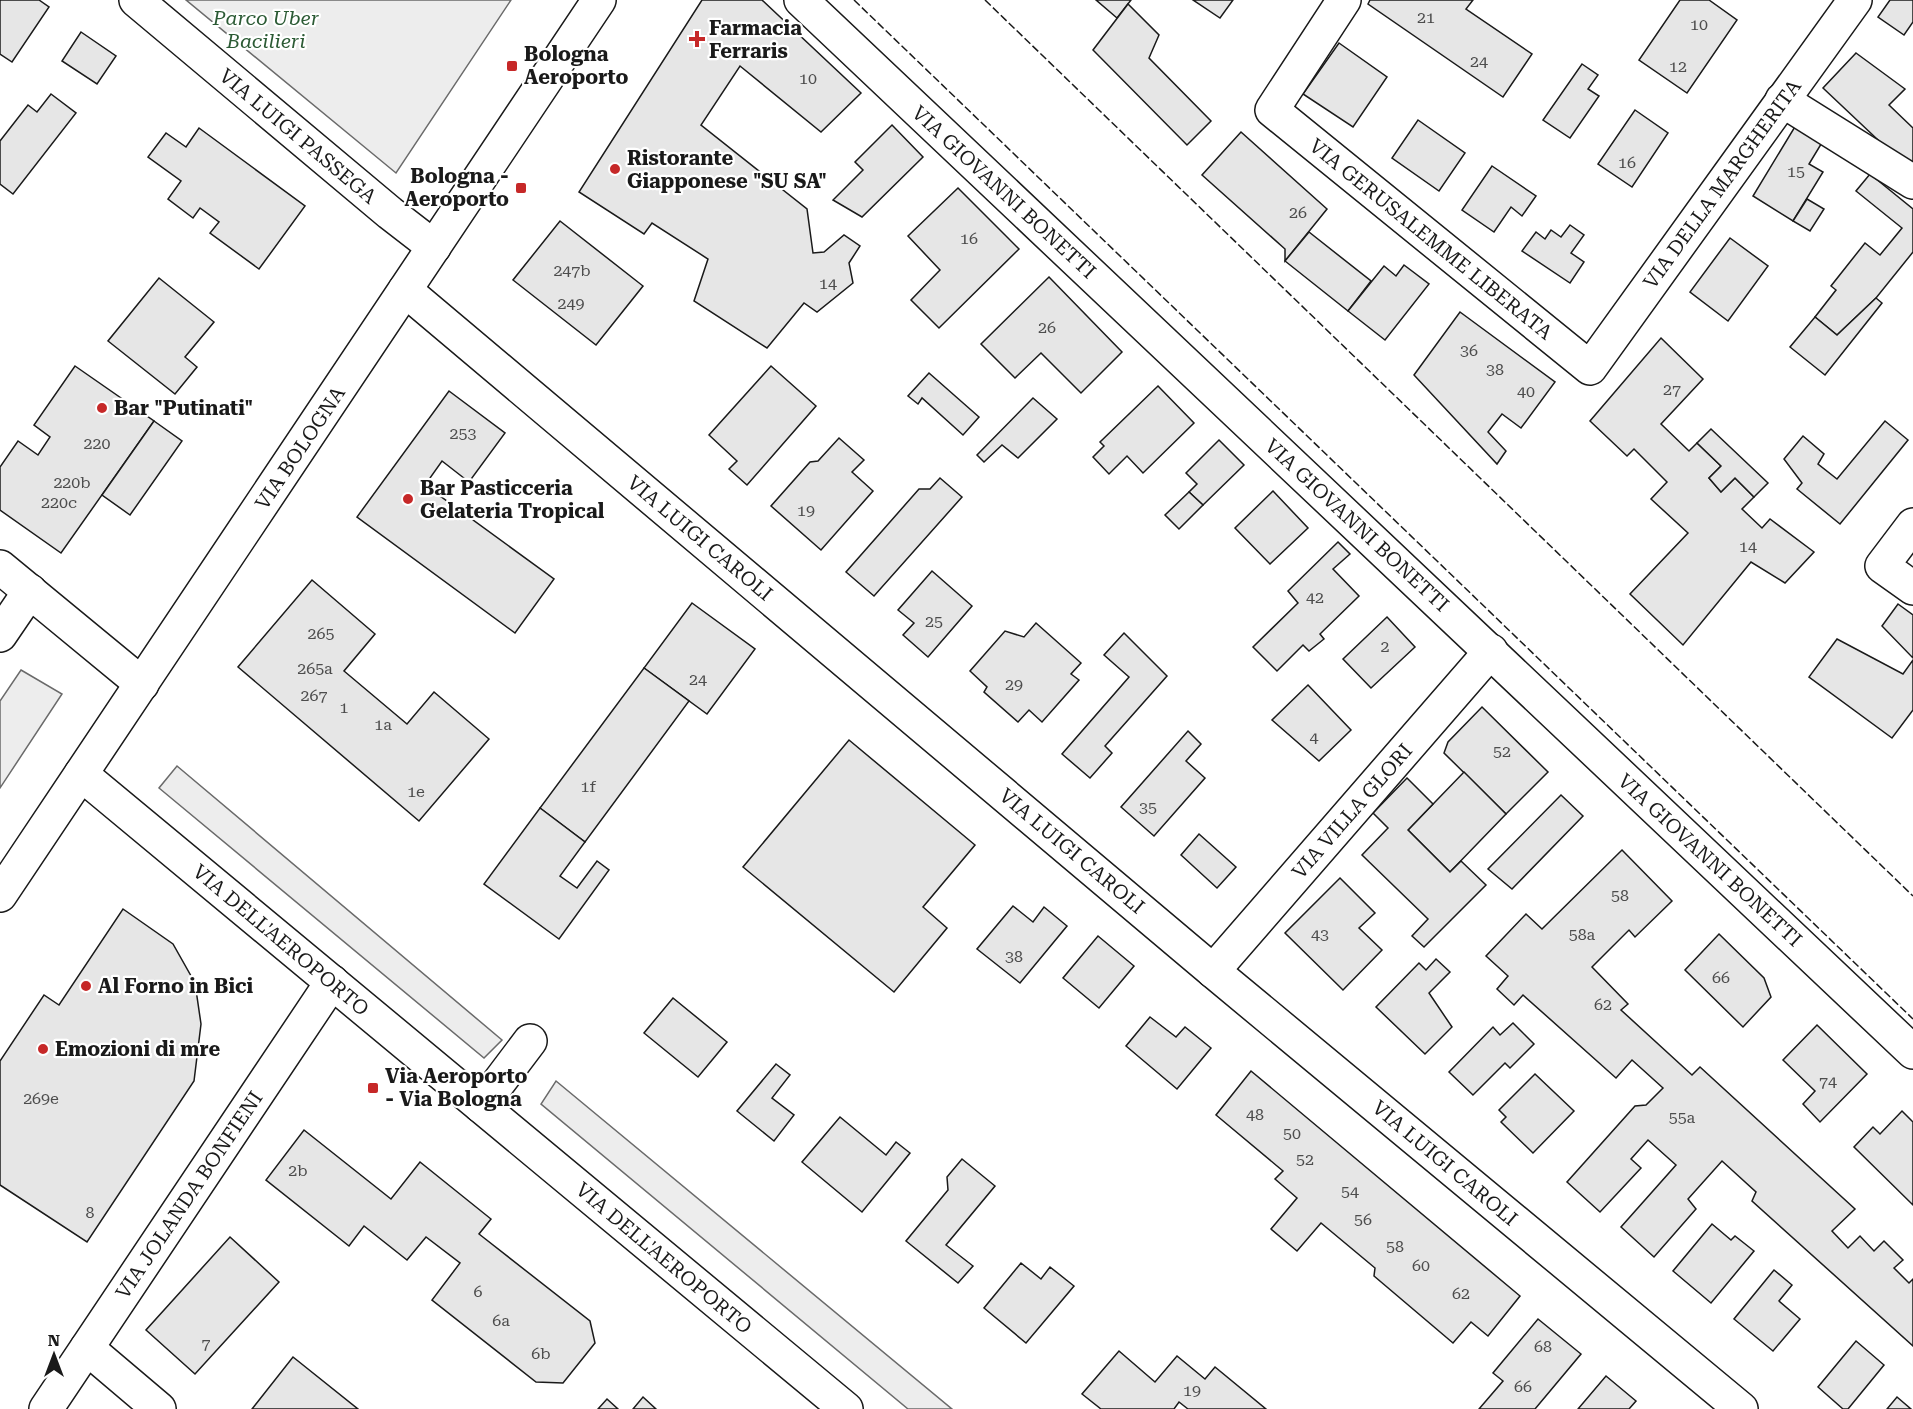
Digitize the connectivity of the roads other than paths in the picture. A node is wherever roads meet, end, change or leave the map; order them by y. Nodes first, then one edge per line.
1 (136, 0) edge
2 (599, 0) edge
3 (801, 0) edge
4 (1344, 0) edge
5 (1855, 0) edge
6 (1782, 100) junction
7 (1913, 182) edge
8 (434, 247) junction
9 (405, 290) junction
10 (1590, 368) joint
11 (1913, 525) edge
12 (0, 567) edge
13 (1913, 588) edge
14 (30, 591) junction
15 (0, 635) edge
16 (1491, 651) junction
17 (142, 684) junction
18 (81, 774) junction
19 (0, 896) edge
20 (1214, 971) junction
21 (332, 982) junction
22 (530, 1041) dead end
23 (1913, 1052) edge
24 (482, 1106) junction
25 (87, 1348) junction
26 (46, 1409) edge
27 (159, 1409) edge
28 (846, 1409) edge
29 (1741, 1409) edge

1 - 8 street, VIA LUIGI PASSEGA
2 - 8 street, VIA BOLOGNA
3 - 16 street, VIA GIOVANNI BONETTI
4 - 10 street, VIA GERUSALEMME LIBERATA
5 - 6 street, VIA DELLA MARGHERITA
6 - 7 street
6 - 10 street, VIA DELLA MARGHERITA
8 - 9 street, VIA BOLOGNA
9 - 17 street, VIA BOLOGNA
9 - 20 street, VIA LUIGI CAROLI
11 - 13 street
12 - 14 street
14 - 15 street
14 - 17 street
16 - 20 street, VIA VILLA GLORI
16 - 23 street, VIA GIOVANNI BONETTI
17 - 18 street, VIA BOLOGNA
18 - 19 street, VIA BOLOGNA
18 - 21 street, VIA DELL'AEROPORTO
20 - 29 street, VIA LUIGI CAROLI
21 - 24 street, VIA DELL'AEROPORTO
21 - 25 street, VIA JOLANDA BONFIENI
22 - 24 street
24 - 28 street, VIA DELL'AEROPORTO
25 - 26 street, VIA JOLANDA BONFIENI
25 - 27 street

